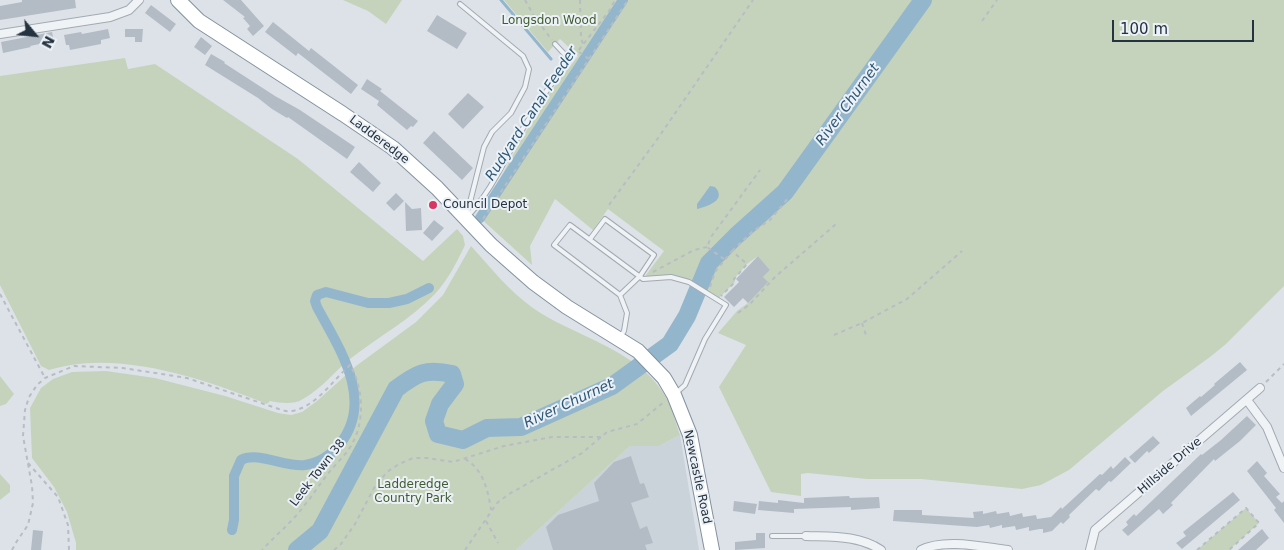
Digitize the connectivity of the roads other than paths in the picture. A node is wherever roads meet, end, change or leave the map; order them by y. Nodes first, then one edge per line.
1 (139, 0) edge
2 (178, 0) edge
3 (460, 4) dead end
4 (0, 34) edge
5 (555, 44) road end
6 (470, 224) junction
7 (590, 239) junction
8 (642, 277) junction
9 (620, 295) junction
10 (619, 339) junction
11 (664, 378) joint
12 (1260, 388) road end
13 (674, 395) junction
14 (1247, 400) junction
15 (1284, 468) edge
16 (772, 536) dead end
17 (806, 536) joint
18 (712, 550) edge
19 (881, 550) edge
20 (921, 550) edge
21 (1008, 550) edge
22 (1090, 550) edge

1 - 4 street
2 - 6 highway, Ladderedge
3 - 6 lane
5 - 6 lane
6 - 10 highway, Ladderedge
7 - 8 lane
7 - 8 lane
7 - 9 lane
8 - 9 lane
8 - 13 lane
9 - 10 lane
10 - 11 highway, Ladderedge
11 - 13 highway, Newcastle Road
12 - 14 street, Hillside Drive
13 - 18 highway, Newcastle Road
14 - 15 street
14 - 22 street, Hillside Drive
16 - 17 lane
17 - 19 street
20 - 21 street

